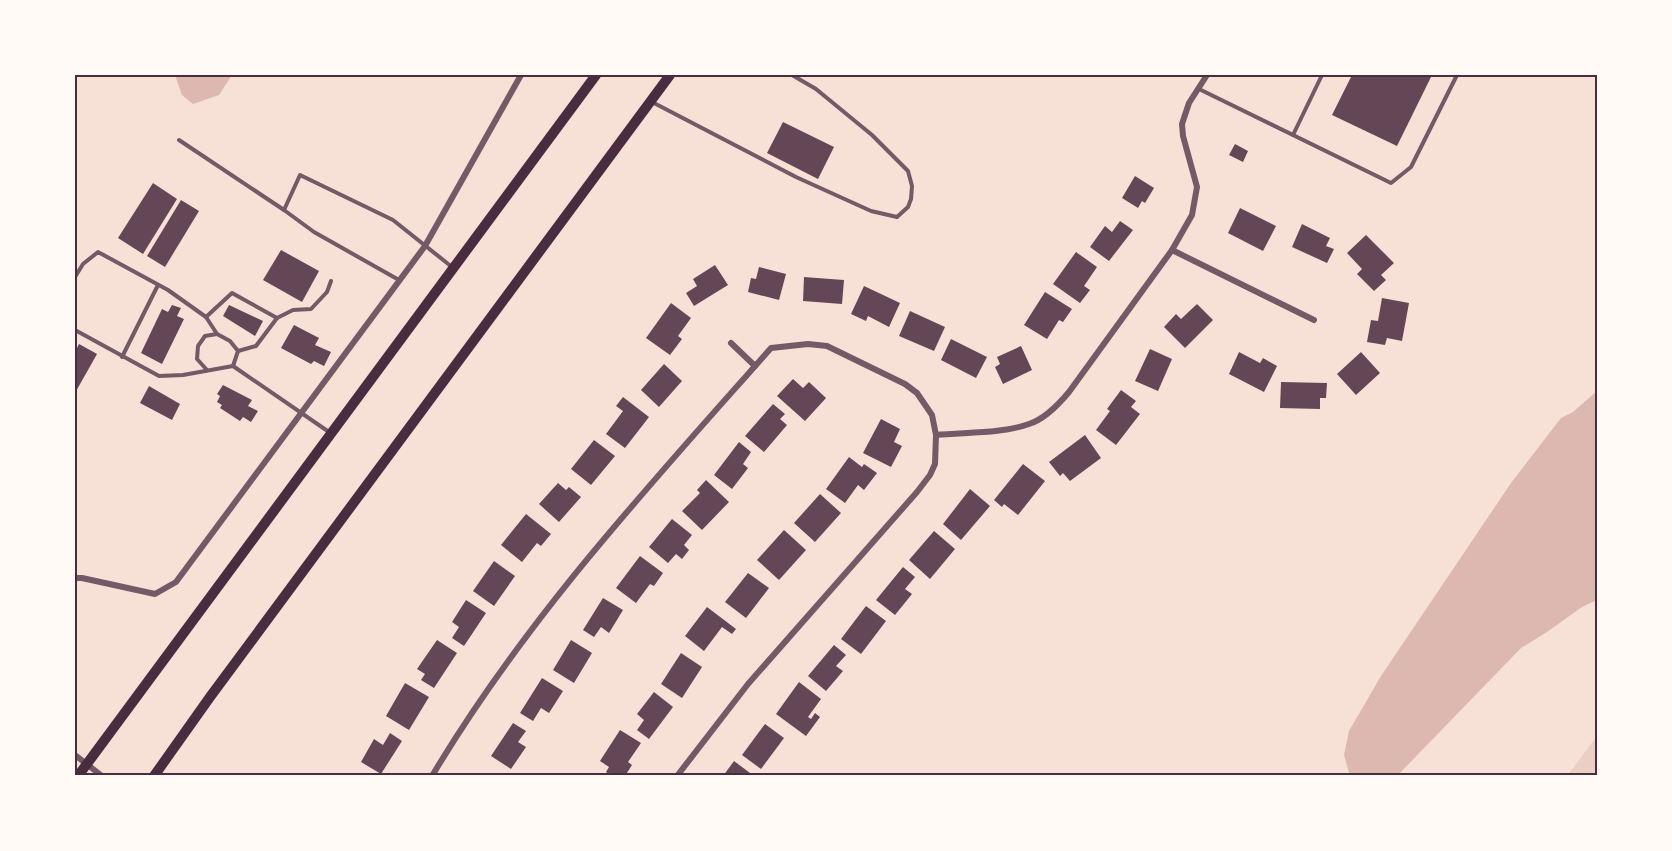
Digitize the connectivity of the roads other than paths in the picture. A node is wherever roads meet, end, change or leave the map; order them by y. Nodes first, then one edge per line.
1 (521, 75) edge
2 (596, 75) edge
3 (670, 75) edge
4 (792, 75) edge
5 (1207, 75) edge
6 (1323, 75) edge
7 (1457, 75) edge
8 (1198, 89) junction
9 (651, 102) junction
10 (1293, 135) junction
11 (179, 140) dead end
12 (284, 210) junction
13 (425, 246) junction
14 (1172, 250) junction
15 (453, 267) junction
16 (75, 277) edge
17 (331, 280) dead end
18 (400, 280) junction
19 (158, 285) junction
20 (206, 317) junction
21 (278, 318) junction
22 (1314, 320) dead end
23 (75, 330) edge
24 (217, 334) junction
25 (731, 343) dead end
26 (238, 351) junction
27 (122, 357) junction
28 (233, 366) junction
29 (755, 366) junction
30 (207, 370) junction
31 (302, 412) junction
32 (330, 433) junction
33 (936, 435) junction
34 (75, 578) edge
35 (75, 755) edge
36 (87, 764) junction
37 (78, 776) edge
38 (102, 776) edge
39 (154, 776) edge
40 (432, 776) edge
41 (677, 776) edge

1 - 13 street
2 - 15 main road
3 - 9 main road
4 - 9 lane
5 - 8 street
6 - 10 lane
7 - 10 lane
8 - 10 lane
8 - 14 street
9 - 39 main road
11 - 12 lane
12 - 13 lane
12 - 18 lane
13 - 15 lane
13 - 18 street
14 - 22 street
14 - 33 street
15 - 32 main road
16 - 19 lane
17 - 21 lane
18 - 31 street
19 - 20 lane
19 - 27 lane
20 - 21 lane
20 - 24 lane
21 - 26 lane
23 - 27 lane
24 - 26 lane
24 - 30 lane
25 - 29 street
26 - 28 lane
27 - 30 lane
28 - 30 lane
28 - 31 lane
29 - 33 street
29 - 40 street
31 - 32 lane
31 - 34 street
32 - 36 main road
33 - 41 street
35 - 36 street
36 - 37 main road
36 - 38 street

